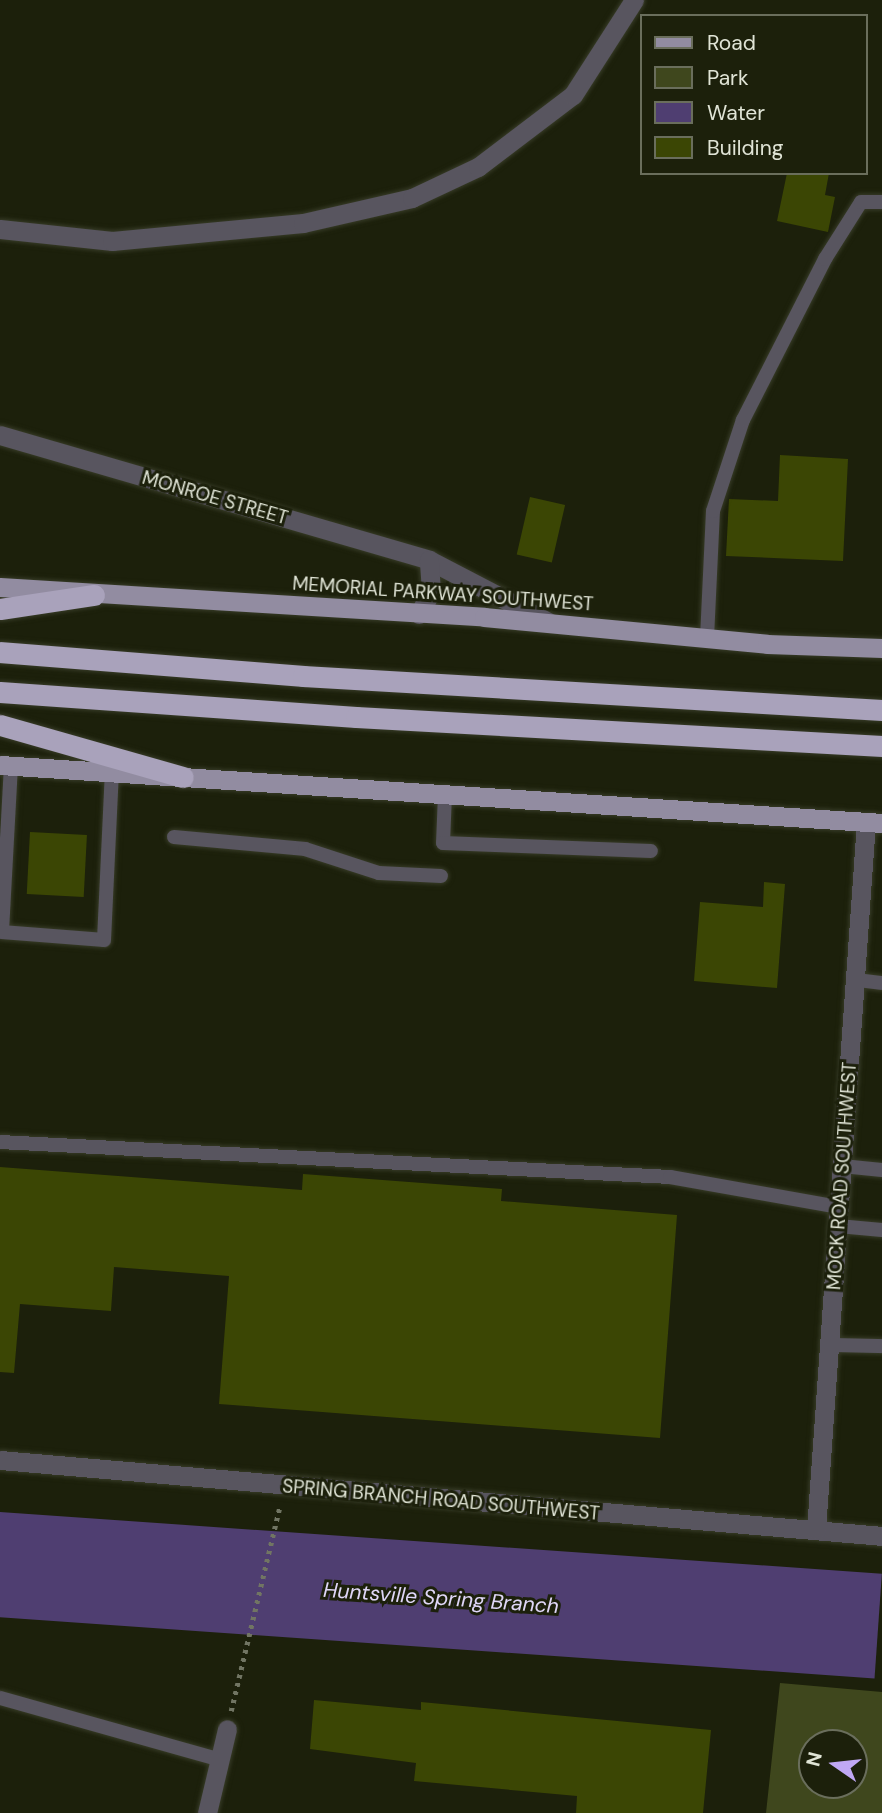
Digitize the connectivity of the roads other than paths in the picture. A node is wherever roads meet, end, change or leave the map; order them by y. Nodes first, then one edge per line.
1 (634, 0) edge
2 (882, 202) edge
3 (0, 229) edge
4 (0, 436) edge
5 (429, 560) junction
6 (0, 587) edge
7 (94, 595) junction
8 (0, 609) edge
9 (419, 614) junction
10 (551, 623) junction
11 (707, 638) junction
12 (882, 648) edge
13 (0, 652) edge
14 (0, 692) edge
15 (882, 709) edge
16 (0, 725) edge
17 (882, 746) edge
18 (6, 765) edge
19 (112, 772) junction
20 (183, 777) junction
21 (445, 794) junction
22 (874, 823) edge
23 (174, 837) dead end
24 (650, 850) dead end
25 (441, 876) dead end
26 (857, 980) junction
27 (882, 983) edge
28 (0, 1142) edge
29 (842, 1166) junction
30 (882, 1170) edge
31 (838, 1217) junction
32 (882, 1230) edge
33 (829, 1345) junction
34 (882, 1346) edge
35 (0, 1460) edge
36 (816, 1530) junction
37 (882, 1535) edge
38 (0, 1698) edge
39 (227, 1728) road end
40 (220, 1760) junction
41 (207, 1813) edge

1 - 3 street
2 - 11 lane
4 - 5 street, MONROE STREET
5 - 9 street
5 - 10 street, MONROE STREET
6 - 7 main road, MEMORIAL PARKWAY SOUTHWEST
7 - 8 highway
7 - 9 main road, MEMORIAL PARKWAY SOUTHWEST
9 - 10 main road, MEMORIAL PARKWAY SOUTHWEST
10 - 11 main road, MEMORIAL PARKWAY SOUTHWEST
11 - 12 main road, MEMORIAL PARKWAY SOUTHWEST
13 - 15 highway
14 - 17 highway
16 - 20 highway
18 - 19 main road
18 - 19 lane
19 - 20 main road
20 - 21 main road
21 - 22 main road
21 - 24 lane
22 - 26 street, MOCK ROAD SOUTHWEST
23 - 25 lane
26 - 27 lane
26 - 29 street, MOCK ROAD SOUTHWEST
28 - 31 lane
29 - 30 lane
29 - 31 street, MOCK ROAD SOUTHWEST
31 - 32 lane
31 - 33 street, MOCK ROAD SOUTHWEST
33 - 34 lane
33 - 36 street, MOCK ROAD SOUTHWEST
35 - 36 street, SPRING BRANCH ROAD SOUTHWEST
36 - 37 street, SPRING BRANCH ROAD SOUTHWEST
38 - 40 lane
39 - 40 street
40 - 41 street

